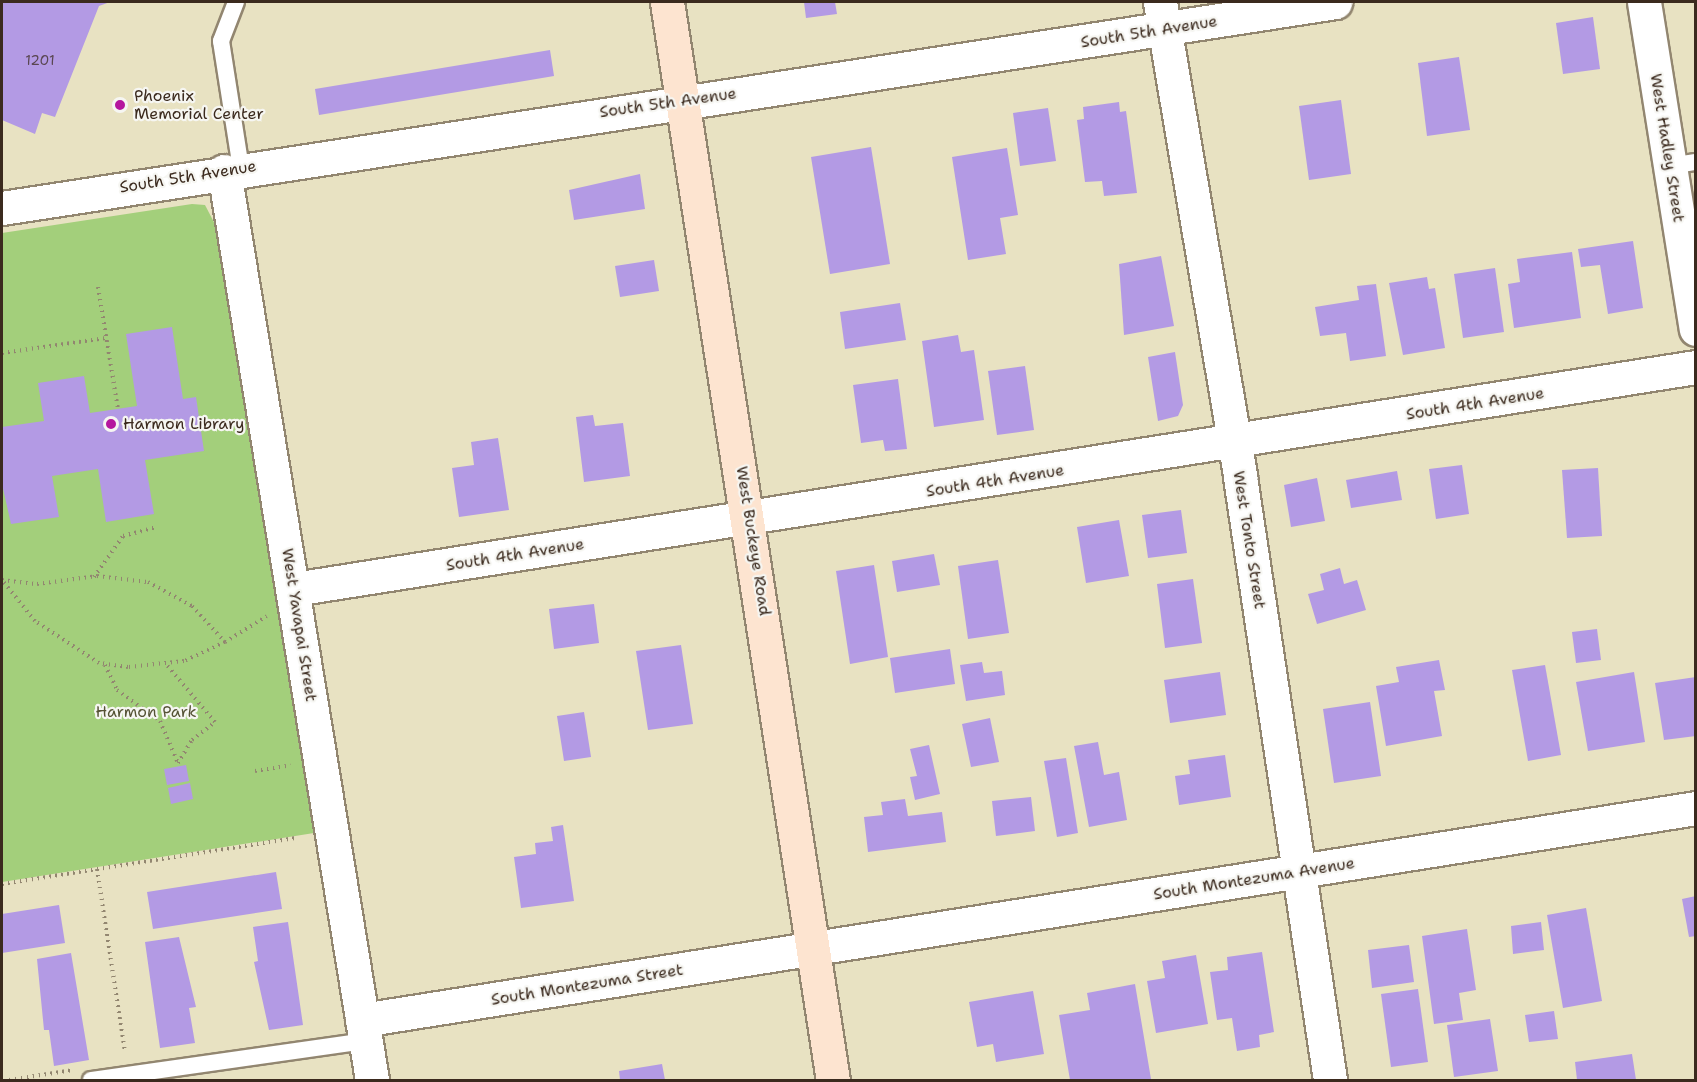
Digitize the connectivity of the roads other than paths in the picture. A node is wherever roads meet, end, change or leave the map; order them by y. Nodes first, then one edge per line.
1 (236, 2) edge
2 (668, 2) edge
3 (1335, 2) edge
4 (1644, 2) edge
5 (1162, 16) edge
6 (683, 101) junction
7 (1683, 164) edge
8 (233, 170) junction
9 (2, 208) edge
10 (1695, 329) edge
11 (1695, 367) edge
12 (1234, 444) junction
13 (750, 518) junction
14 (295, 599) junction
15 (1695, 808) edge
16 (1299, 872) junction
17 (813, 948) junction
18 (364, 1031) junction
19 (91, 1080) edge
20 (372, 1080) edge
21 (833, 1080) edge
22 (1330, 1080) edge

1 - 8 lane
2 - 6 main road, West Buckeye Road
3 - 5 street, South 5th Avenue
4 - 7 street, West Hadley Street
5 - 6 street, South 5th Avenue
5 - 12 street, West Tonto Street
6 - 8 street, South 5th Avenue
6 - 13 main road, West Buckeye Road
7 - 10 street, West Hadley Street
8 - 9 street, South 5th Avenue
8 - 14 street, West Yavapai Street
11 - 12 street, South 4th Avenue
12 - 13 street, South 4th Avenue
12 - 16 street, West Tonto Street
13 - 14 street, South 4th Avenue
13 - 17 main road, West Buckeye Road
14 - 18 street, West Yavapai Street
15 - 16 street, South Montezuma Avenue
16 - 17 street, South Montezuma Avenue
16 - 22 street, West Tonto Street
17 - 18 street, South Montezuma Street
17 - 21 main road, West Buckeye Road
18 - 19 lane
18 - 20 street, West Yavapai Street

